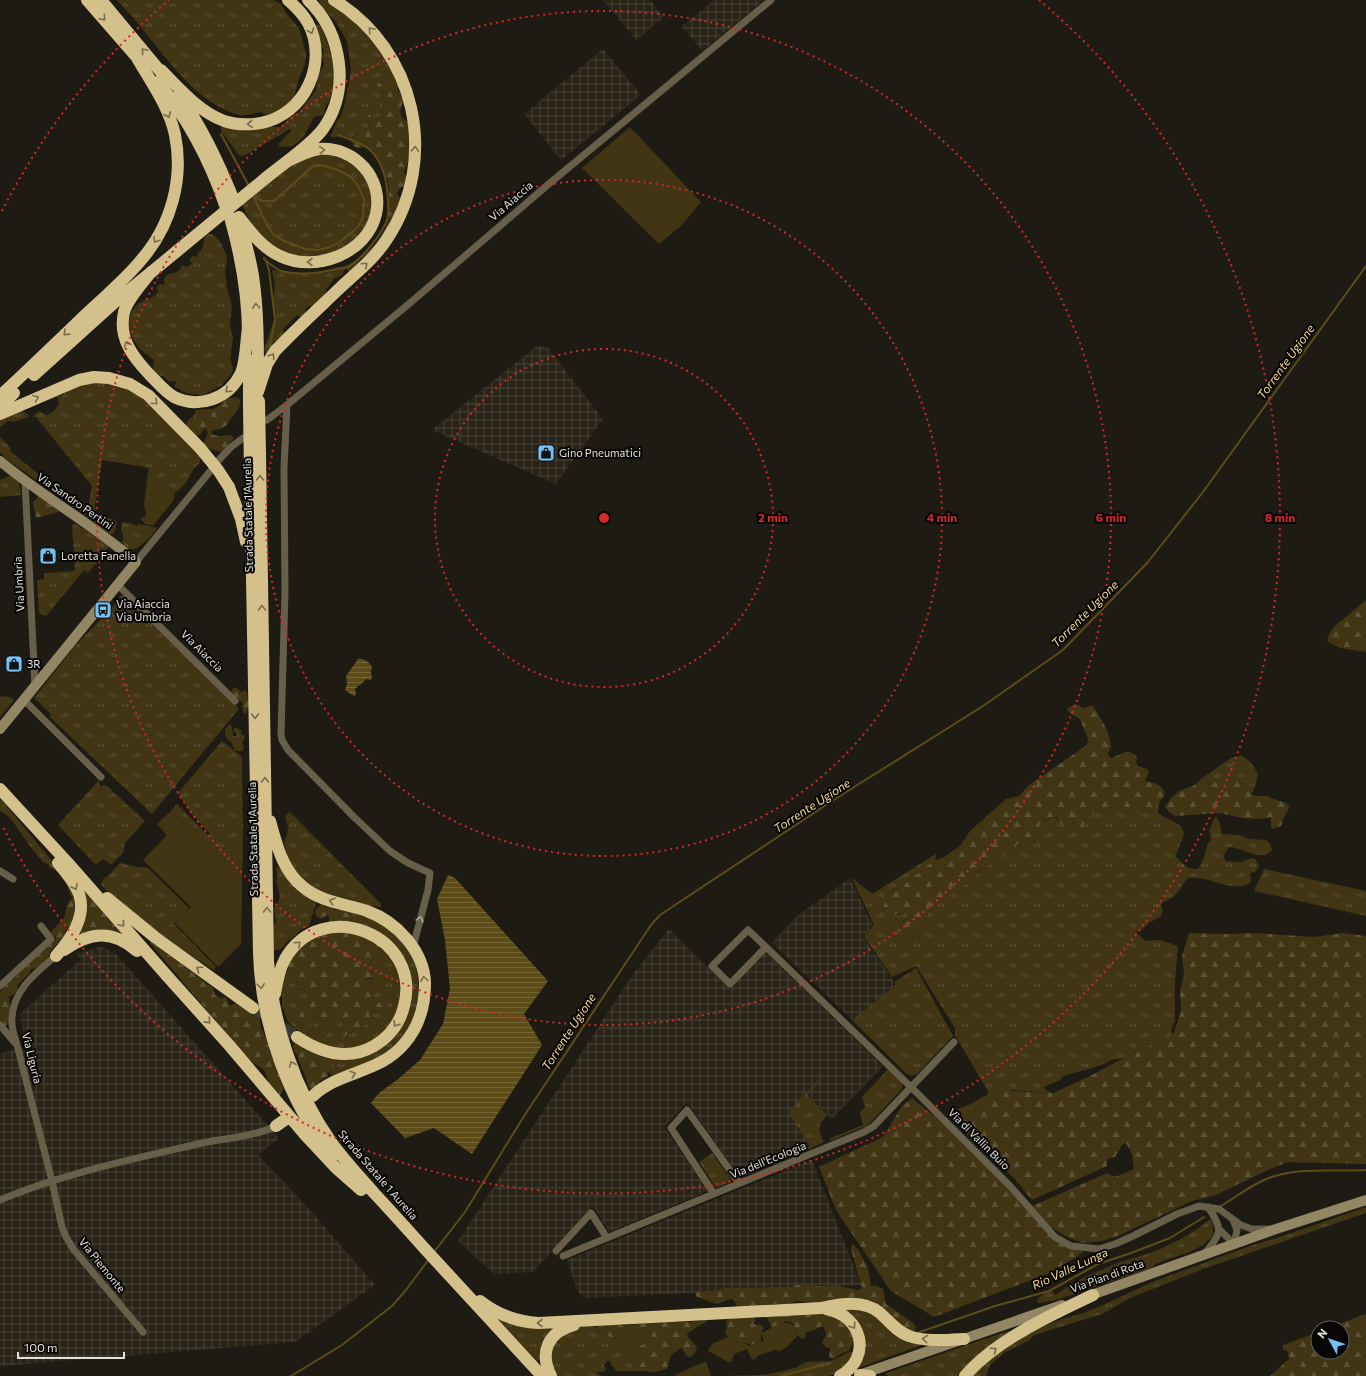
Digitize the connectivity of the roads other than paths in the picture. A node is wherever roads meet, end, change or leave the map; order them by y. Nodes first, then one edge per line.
1 (87, 0) edge
2 (100, 0) edge
3 (288, 0) edge
4 (301, 0) edge
5 (308, 0) edge
6 (334, 0) edge
7 (771, 0) edge
8 (320, 15) junction
9 (136, 56) junction
10 (160, 70) junction
11 (286, 162) junction
12 (233, 209) junction
13 (151, 272) junction
14 (248, 328) junction
15 (0, 396) edge
16 (256, 400) junction
17 (0, 406) edge
18 (287, 406) junction
19 (0, 414) edge
20 (267, 420) dead end
21 (243, 438) dead end
22 (0, 460) edge
23 (217, 462) dead end
24 (212, 468) dead end
25 (25, 481) junction
26 (136, 562) junction
27 (252, 579) junction
28 (118, 585) junction
29 (35, 687) junction
30 (24, 700) junction
31 (235, 701) dead end
32 (0, 728) edge
33 (101, 778) dead end
34 (0, 789) edge
35 (266, 808) junction
36 (29, 821) junction
37 (68, 863) junction
38 (0, 871) edge
39 (13, 879) dead end
40 (41, 926) dead end
41 (766, 946) junction
42 (413, 947) junction
43 (56, 956) junction
44 (168, 977) junction
45 (0, 986) edge
46 (273, 1005) junction
47 (254, 1008) tunnel mouth
48 (0, 1025) edge
49 (297, 1037) tunnel mouth
50 (954, 1042) dead end
51 (17, 1045) junction
52 (912, 1088) junction
53 (313, 1096) dead end
54 (286, 1119) dead end
55 (276, 1126) joint
56 (52, 1181) junction
57 (739, 1183) junction
58 (361, 1190) junction
59 (714, 1194) junction
60 (0, 1200) edge
61 (1366, 1200) edge
62 (1208, 1207) junction
63 (1233, 1220) junction
64 (1276, 1229) junction
65 (1220, 1230) junction
66 (407, 1234) junction
67 (607, 1238) junction
68 (1234, 1244) junction
69 (556, 1251) dead end
70 (1204, 1254) junction
71 (563, 1256) dead end
72 (444, 1275) junction
73 (459, 1286) junction
74 (1093, 1295) junction
75 (821, 1308) junction
76 (593, 1321) junction
77 (143, 1332) dead end
78 (964, 1339) junction
79 (532, 1376) edge
80 (542, 1376) edge
81 (551, 1376) edge
82 (840, 1376) edge
83 (862, 1376) edge
84 (965, 1376) edge

1 -> 9 highway
10 -> 2 highway
3 -> 10 highway
4 - 8 highway
5 - 8 highway
16 -> 6 highway
7 - 18 street, Via Aiaccia
8 - 11 highway
9 - 12 highway, Strada Statale 1 Aurelia
9 -> 15 highway
10 - 12 highway, Strada Statale 1 Aurelia
11 -> 12 highway
11 - 13 highway, bridge
12 - 14 highway, Strada Statale 1 Aurelia
16 -> 12 highway, Strada Statale 1 Aurelia
14 -> 13 highway
13 - 17 highway
14 - 16 highway, Strada Statale 1 Aurelia
16 - 27 highway, Strada Statale 1 Aurelia, bridge
35 -> 16 highway, Strada Statale 1 Aurelia, bridge
18 - 20 street, Via Aiaccia
42 -> 18 street
19 -> 27 highway, bridge
21 - 23 street
22 - 25 main road, Via Sandro Pertini
24 - 26 street
25 - 26 main road, Via Sandro Pertini
25 - 29 street, Via Umbria
26 - 28 main road
27 -> 58 highway, Strada Statale 1 Aurelia
28 - 29 main road
28 - 31 street, Via Aiaccia
29 - 30 main road
30 - 32 main road
30 - 33 street
34 - 36 highway
42 -> 35 highway
46 -> 35 highway, Strada Statale 1 Aurelia
36 - 37 highway
36 -> 43 highway
37 -> 44 highway
47 -> 37 highway
38 - 39 street
40 - 45 street
41 - 41 street, Via di Vallin Buio
41 - 52 street, Via di Vallin Buio
53 -> 42 highway
43 - 44 highway
43 - 51 street, Via Liguria
44 -> 58 highway
46 -> 49 highway
66 -> 46 highway, Strada Statale 1 Aurelia
48 - 51 street
50 - 52 street, Via dell'Ecologia
51 - 56 street, Via Liguria
52 - 57 street, Via dell'Ecologia
52 - 62 street, Via di Vallin Buio
54 - 55 highway
55 - 56 street
56 - 60 street
56 - 77 street, Via Piemonte
57 - 59 street, Via dell'Ecologia
57 - 59 street
58 - 66 highway, Strada Statale 1 Aurelia
59 - 67 street, Via dell'Ecologia
61 - 64 main road, Via Pian di Rota
62 - 63 street
62 - 65 street
63 - 64 street
63 - 68 street
64 - 68 main road, Via Pian di Rota
65 - 68 street
65 - 70 street
66 - 72 highway, Strada Statale 1 Aurelia
67 - 69 street
67 - 71 street, Via dell'Ecologia
68 - 70 main road, Via Pian di Rota
70 - 74 main road, Via Pian di Rota
72 - 73 highway, Strada Statale 1 Aurelia
72 - 79 highway, Strada Statale 1 Aurelia
76 -> 73 highway
73 - 80 highway, Strada Statale 1 Aurelia
74 - 78 main road, Via Pian di Rota
84 -> 74 highway
75 - 76 highway
78 -> 75 highway
75 -> 82 highway
76 - 81 highway
78 - 83 main road, Via Pian di Rota

